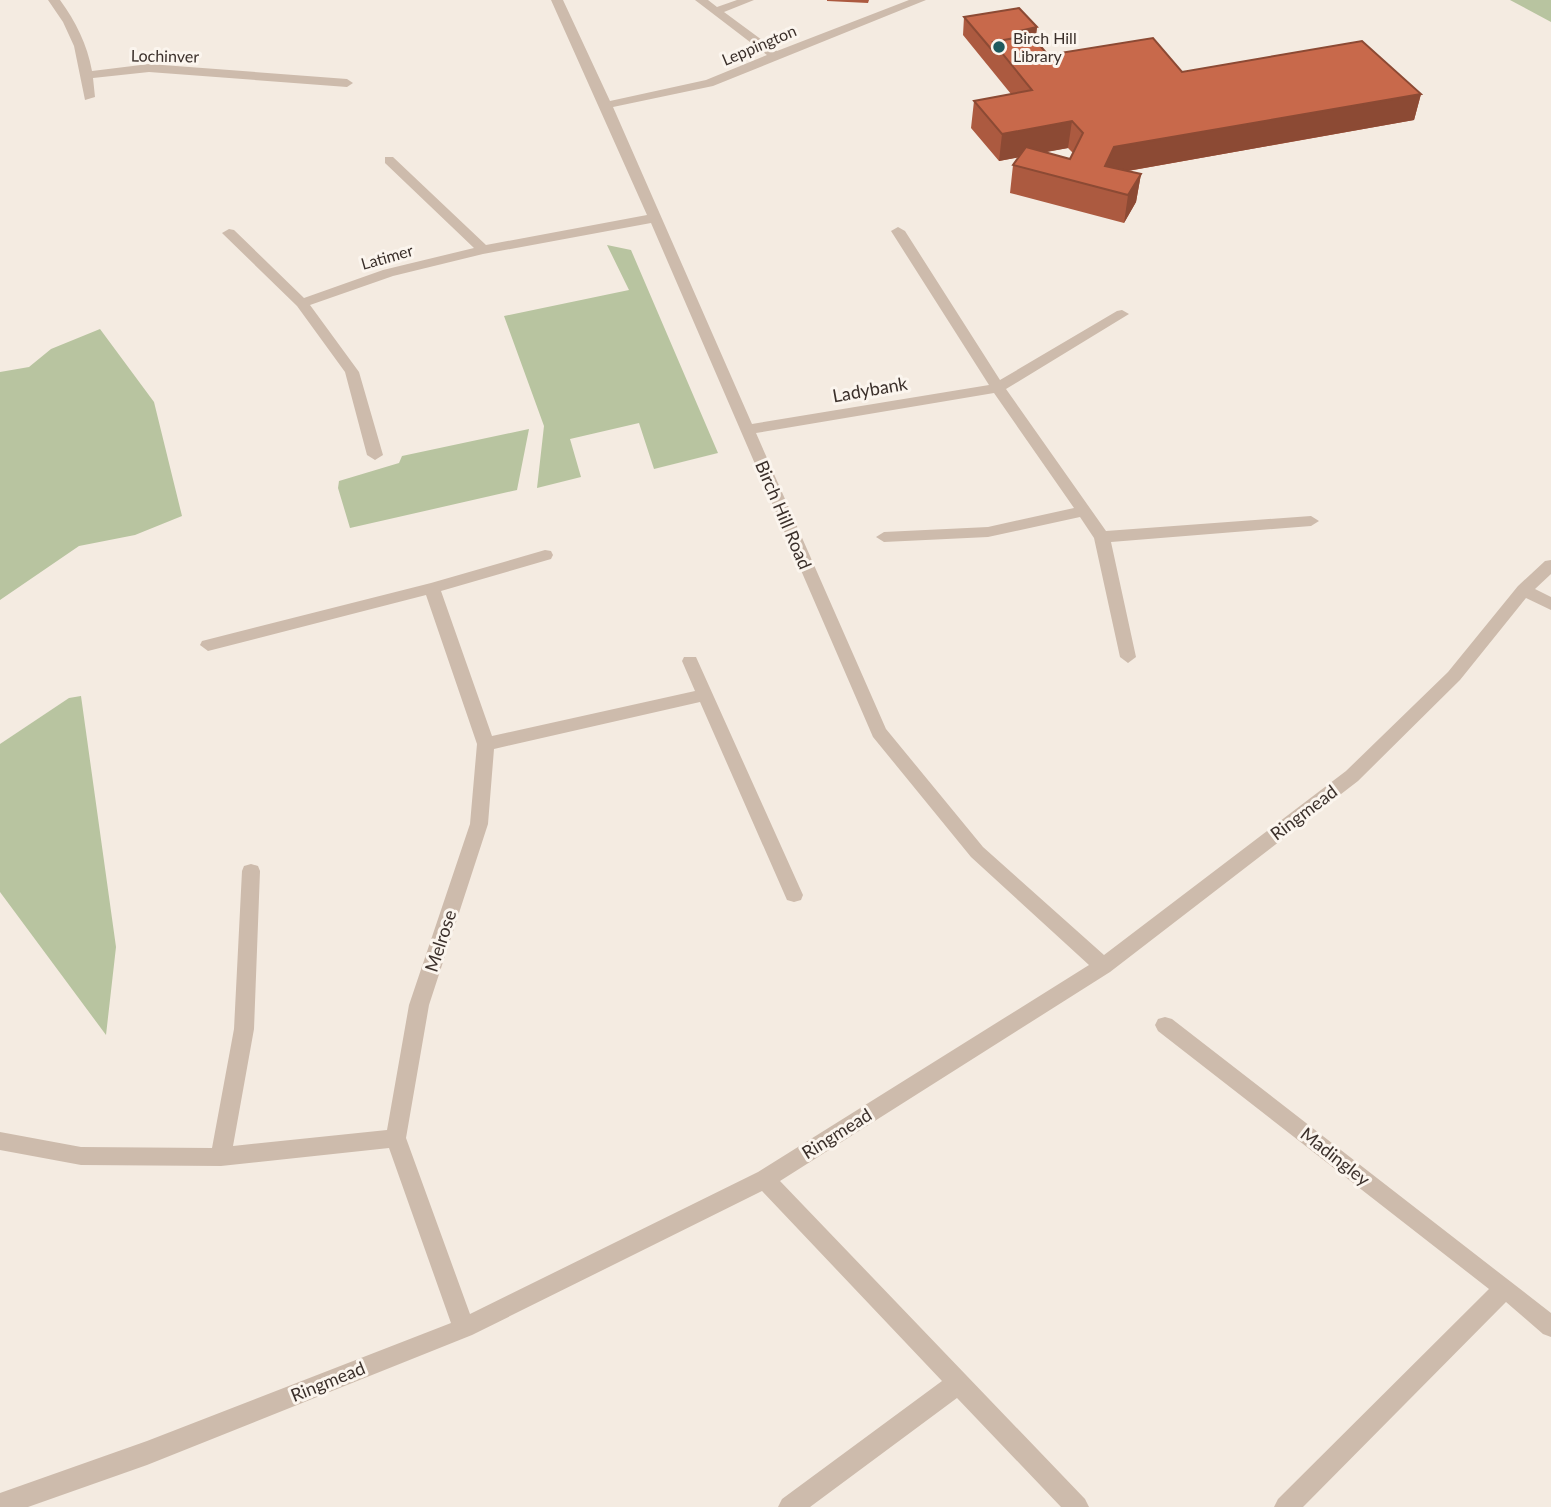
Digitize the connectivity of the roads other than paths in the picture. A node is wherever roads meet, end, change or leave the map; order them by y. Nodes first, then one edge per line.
1 (54, 0) edge
2 (557, 0) edge
3 (701, 0) edge
4 (748, 0) edge
5 (920, 0) edge
6 (716, 11) junction
7 (775, 55) junction
8 (88, 75) junction
9 (347, 83) dead end
10 (89, 97) dead end
11 (606, 105) junction
12 (389, 160) dead end
13 (654, 218) junction
14 (898, 232) dead end
15 (229, 233) dead end
16 (483, 250) junction
17 (302, 303) junction
18 (1122, 314) dead end
19 (999, 388) junction
20 (747, 430) junction
21 (375, 456) dead end
22 (1084, 512) junction
23 (1311, 521) dead end
24 (884, 537) dead end
25 (1102, 537) junction
26 (545, 555) dead end
27 (1551, 565) edge
28 (432, 588) junction
29 (1524, 590) junction
30 (1551, 604) edge
31 (208, 645) dead end
32 (1128, 657) dead end
33 (690, 661) dead end
34 (705, 695) junction
35 (486, 744) junction
36 (251, 872) dead end
37 (794, 895) dead end
38 (1104, 966) junction
39 (1165, 1025) dead end
40 (396, 1138) junction
41 (0, 1141) edge
42 (221, 1157) junction
43 (765, 1179) junction
44 (1505, 1288) junction
45 (1551, 1327) edge
46 (464, 1328) junction
47 (960, 1382) junction
48 (0, 1505) edge
49 (790, 1507) edge
50 (1077, 1507) edge
51 (1286, 1507) edge

1 - 8 street
2 - 11 street, Birch Hill Road
3 - 6 street
4 - 6 street
5 - 7 street, Leppington
6 - 7 street
7 - 11 street, Leppington
8 - 9 street, Lochinver
8 - 10 street
11 - 13 street, Birch Hill Road
12 - 16 street
13 - 16 street, Latimer
13 - 20 street, Birch Hill Road
14 - 19 street
15 - 17 street
16 - 17 street, Latimer
17 - 21 street
18 - 19 street, Ladybank
19 - 20 street, Ladybank
19 - 22 street
20 - 38 street, Birch Hill Road
22 - 24 street
22 - 25 street
23 - 25 street
25 - 32 street
26 - 28 street
27 - 29 street, Ringmead
28 - 31 street
28 - 35 street, Melrose
29 - 30 street
29 - 38 street, Ringmead
33 - 34 street
34 - 35 street
34 - 37 street
35 - 40 street, Melrose
36 - 42 street
38 - 43 street, Ringmead
39 - 44 street, Madingley
40 - 42 street
40 - 46 street, Melrose
41 - 42 street
43 - 46 street, Ringmead
43 - 47 street
44 - 45 street, Madingley
44 - 51 street
46 - 48 street, Ringmead
47 - 49 street
47 - 50 street

